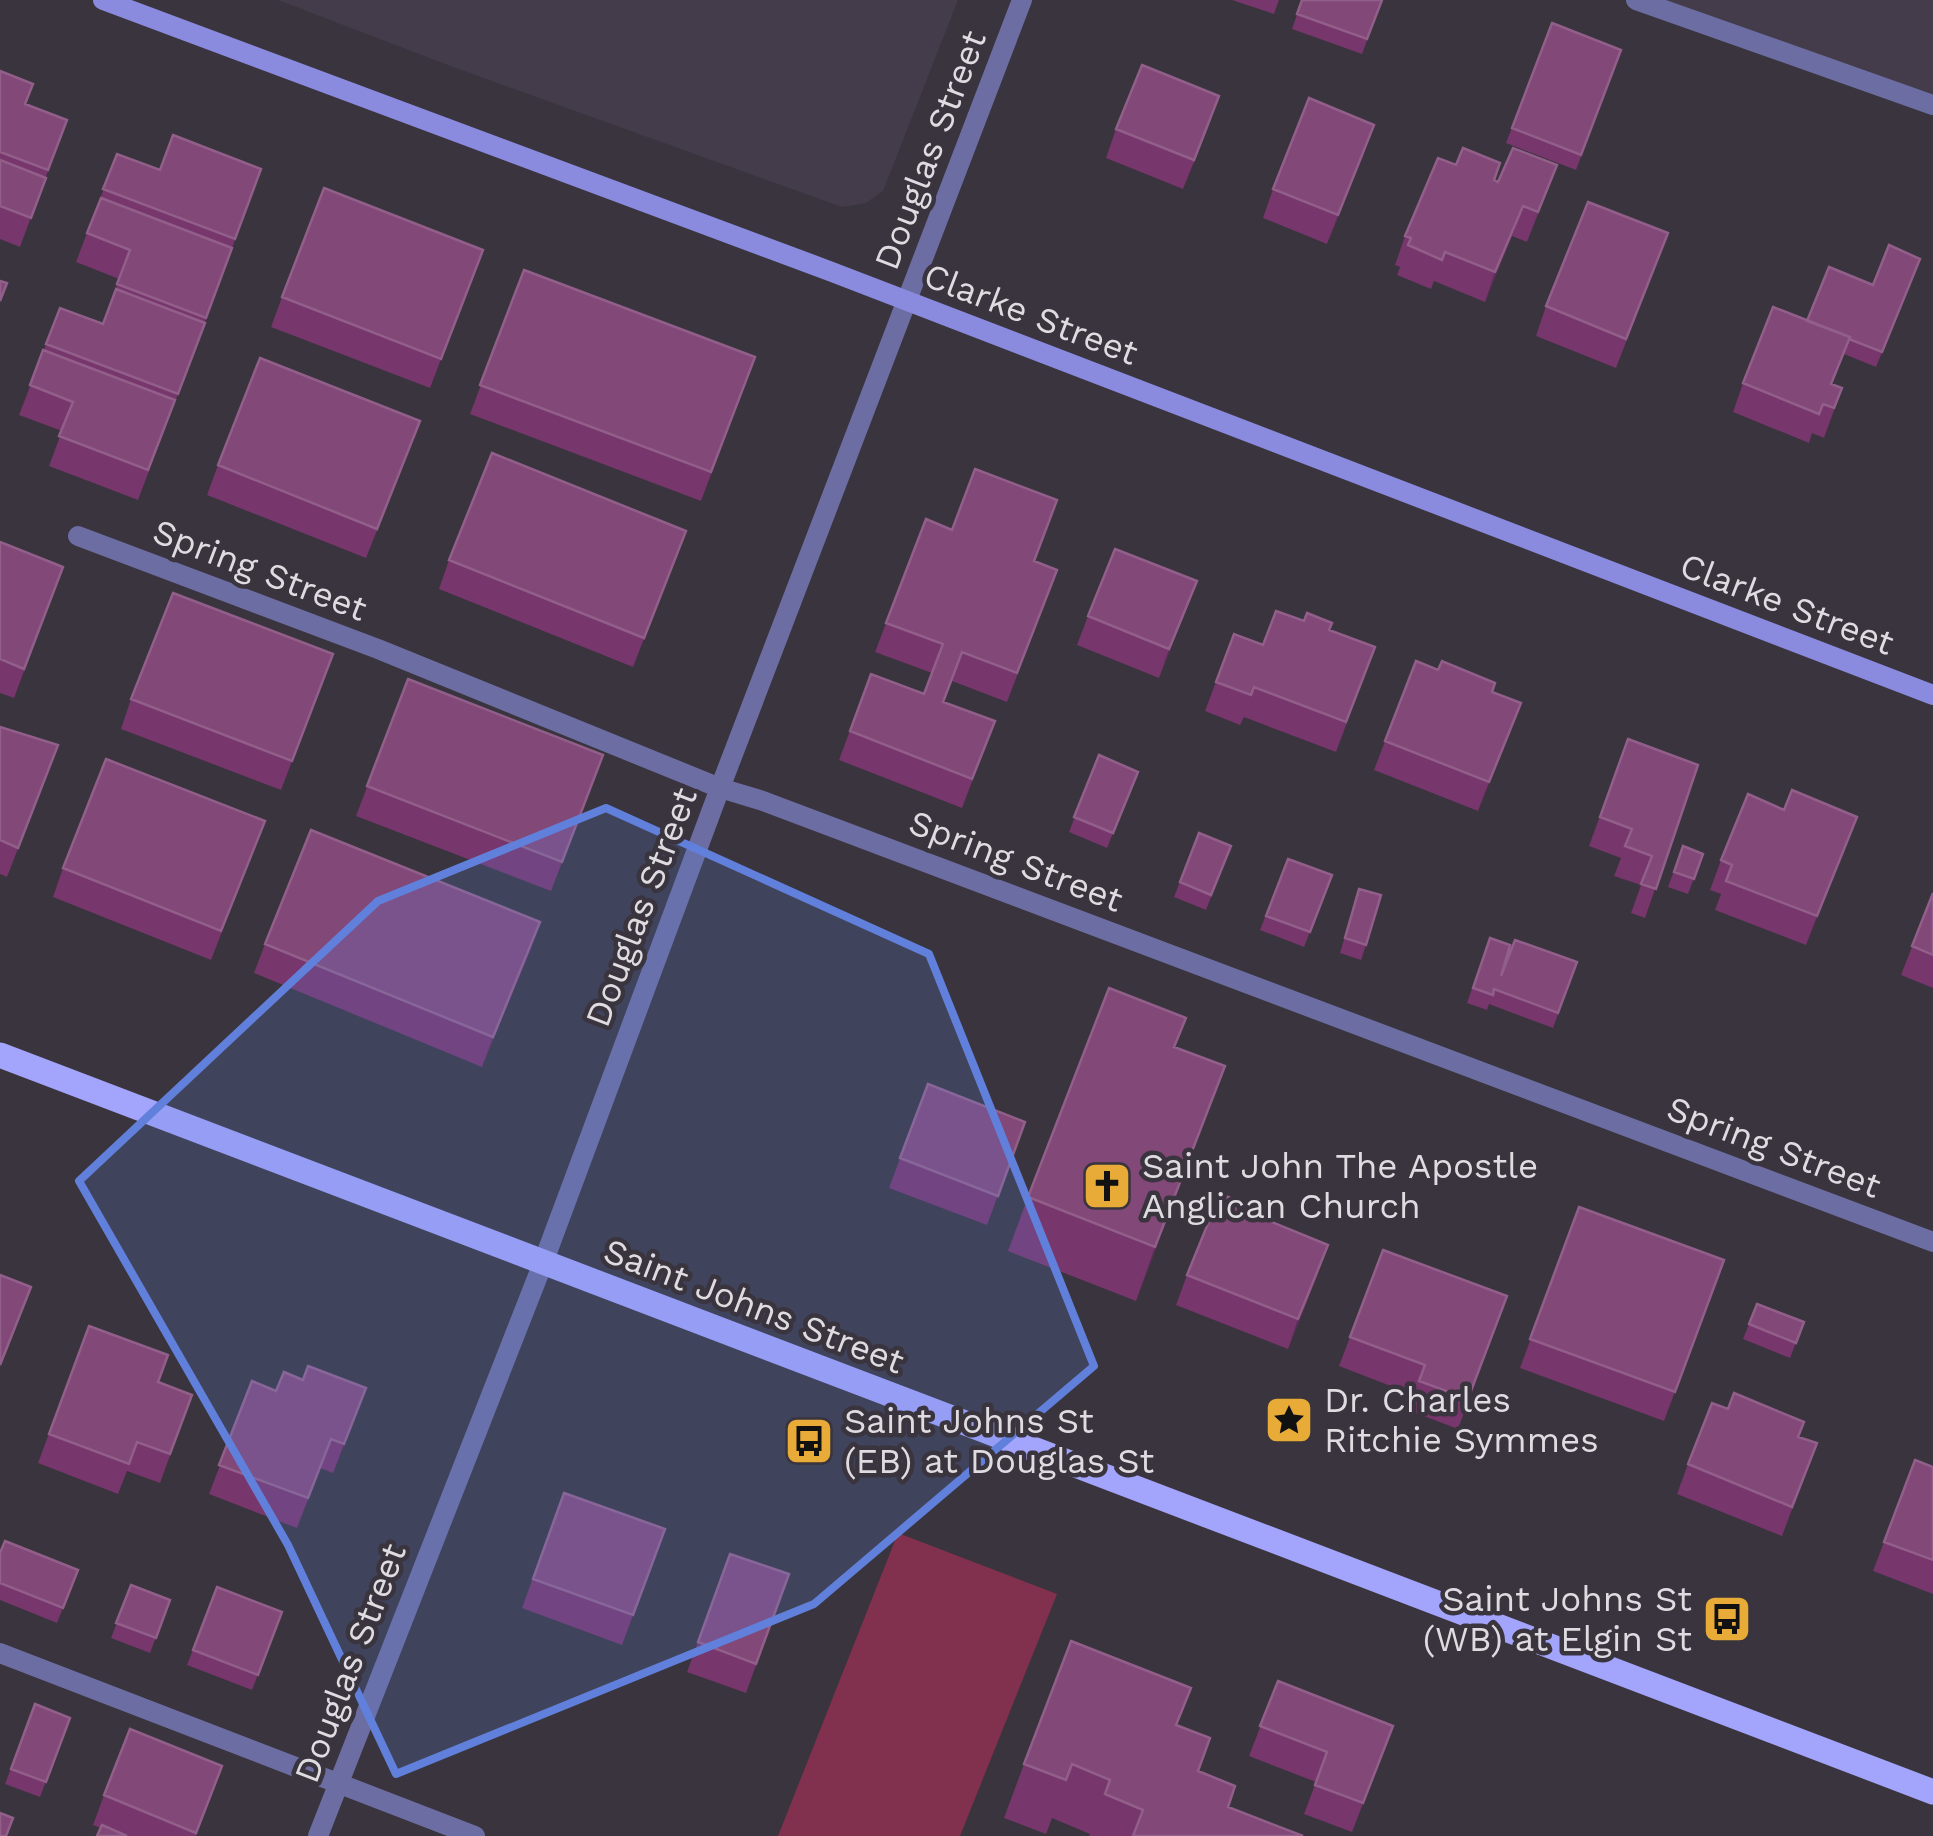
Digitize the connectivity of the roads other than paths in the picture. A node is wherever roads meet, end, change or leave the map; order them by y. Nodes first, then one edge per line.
1 (104, 0) edge
2 (1022, 0) edge
3 (1636, 0) edge
4 (1933, 105) edge
5 (906, 301) junction
6 (78, 536) dead end
7 (1933, 695) edge
8 (720, 788) junction
9 (0, 1054) edge
10 (1933, 1242) edge
11 (543, 1263) junction
12 (0, 1653) edge
13 (338, 1781) junction
14 (1933, 1792) edge
15 (318, 1836) edge
16 (476, 1836) edge

1 - 5 main road, Clarke Street
2 - 5 street, Douglas Street
3 - 4 street
5 - 7 main road, Clarke Street
5 - 8 street, Douglas Street
6 - 8 street, Spring Street
8 - 10 street, Spring Street
8 - 11 street, Douglas Street
9 - 11 main road, Saint Johns Street
11 - 13 street, Douglas Street
11 - 14 main road, Saint Johns Street
12 - 13 street
13 - 15 street, Douglas Street
13 - 16 street

